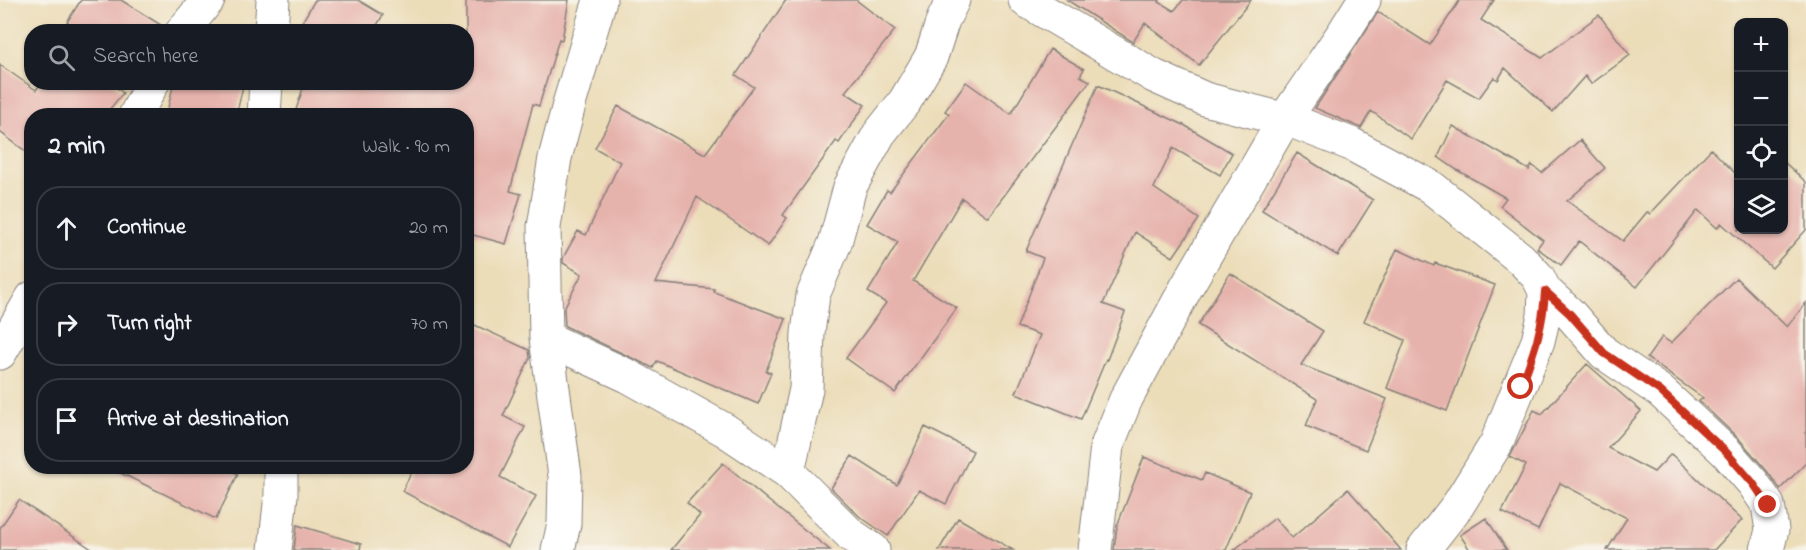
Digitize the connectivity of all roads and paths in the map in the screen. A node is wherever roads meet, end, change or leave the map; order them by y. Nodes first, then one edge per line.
1 (208, 0) edge
2 (273, 0) edge
3 (600, 0) edge
4 (953, 0) edge
5 (1025, 0) edge
6 (1364, 0) edge
7 (188, 24) edge
8 (272, 24) edge
9 (149, 90) edge
10 (266, 90) edge
11 (139, 108) edge
12 (264, 108) edge
13 (1284, 120) junction
14 (1545, 291) junction
15 (24, 312) edge
16 (546, 338) junction
17 (0, 353) edge
18 (788, 472) junction
19 (281, 474) edge
20 (275, 550) edge
21 (558, 550) edge
22 (871, 550) edge
23 (1095, 550) edge
24 (1423, 550) edge
25 (1767, 550) edge

1 - 7 street
2 - 8 street
3 - 16 street
4 - 18 street
5 - 13 street
6 - 13 street
9 - 11 street
10 - 12 street
13 - 14 street
13 - 23 street
14 - 24 street
14 - 25 street
15 - 17 street
16 - 18 street
16 - 21 street
18 - 22 street
19 - 20 street

